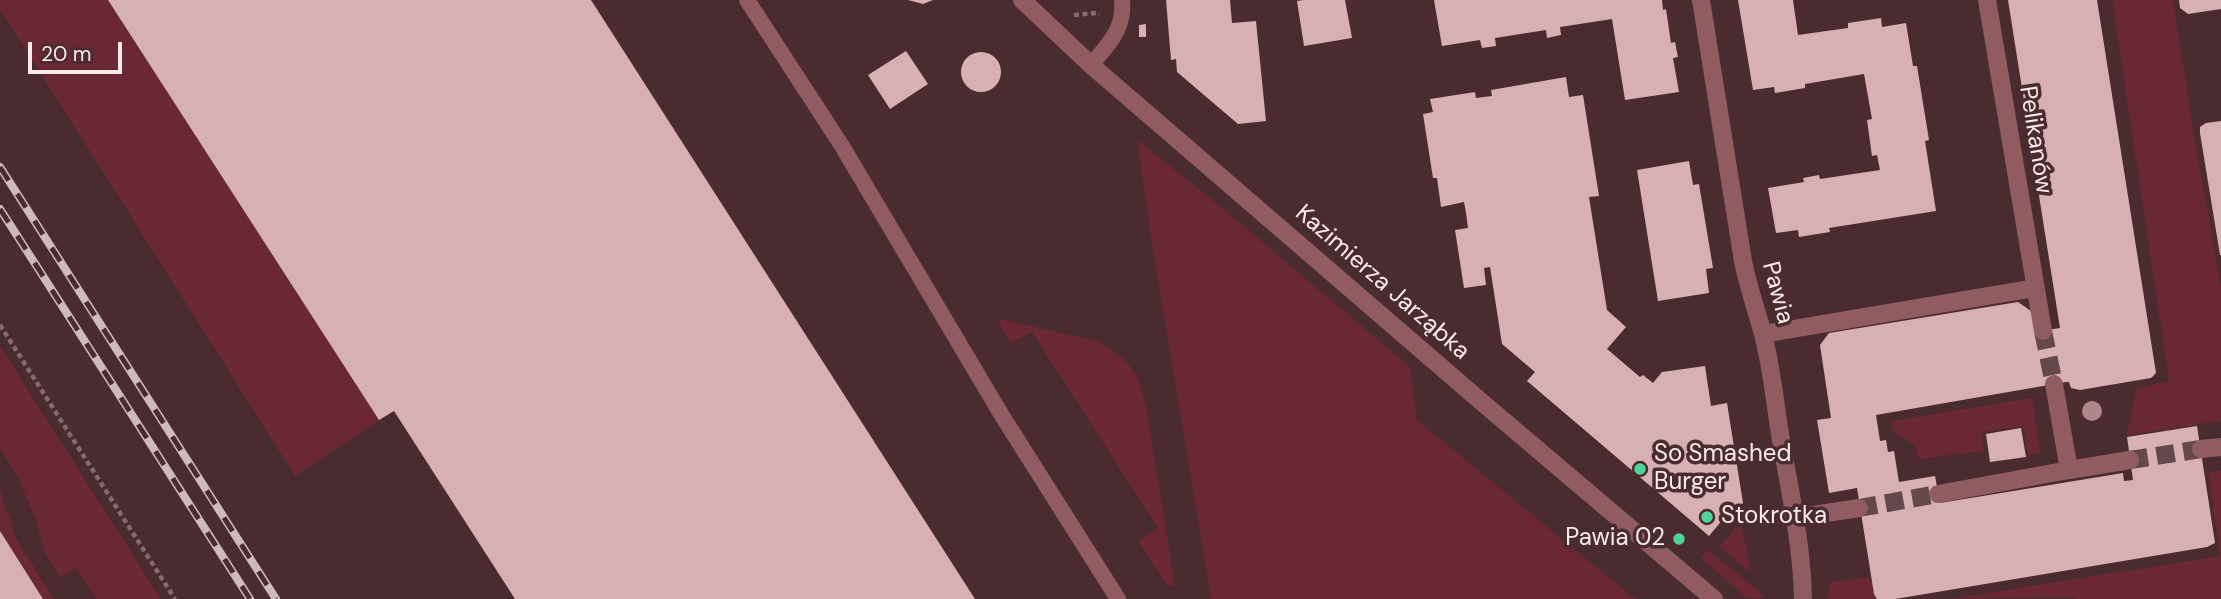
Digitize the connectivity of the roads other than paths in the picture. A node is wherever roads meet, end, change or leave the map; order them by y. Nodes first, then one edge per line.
1 (747, 0) edge
2 (1022, 0) edge
3 (1122, 0) edge
4 (1701, 0) edge
5 (1987, 0) edge
6 (1091, 65) junction
7 (2035, 288) junction
8 (2043, 331) tunnel mouth
9 (1763, 334) junction
10 (2054, 384) tunnel mouth
11 (2130, 460) tunnel mouth
12 (2069, 470) junction
13 (1938, 494) tunnel mouth
14 (1860, 508) tunnel mouth
15 (1794, 518) junction
16 (1118, 599) edge
17 (1714, 599) edge
18 (1803, 599) edge

1 - 16 lane
2 - 6 street, Kazimierza Jarząbka
3 - 6 lane
4 - 9 street, Pawia
5 - 7 street, Pelikanów
6 - 17 street, Kazimierza Jarząbka
7 - 8 street, Pelikanów
7 - 9 street
9 - 15 street, Pawia
10 - 12 street
11 - 12 street
12 - 13 street
14 - 15 street
15 - 18 street, Pawia

